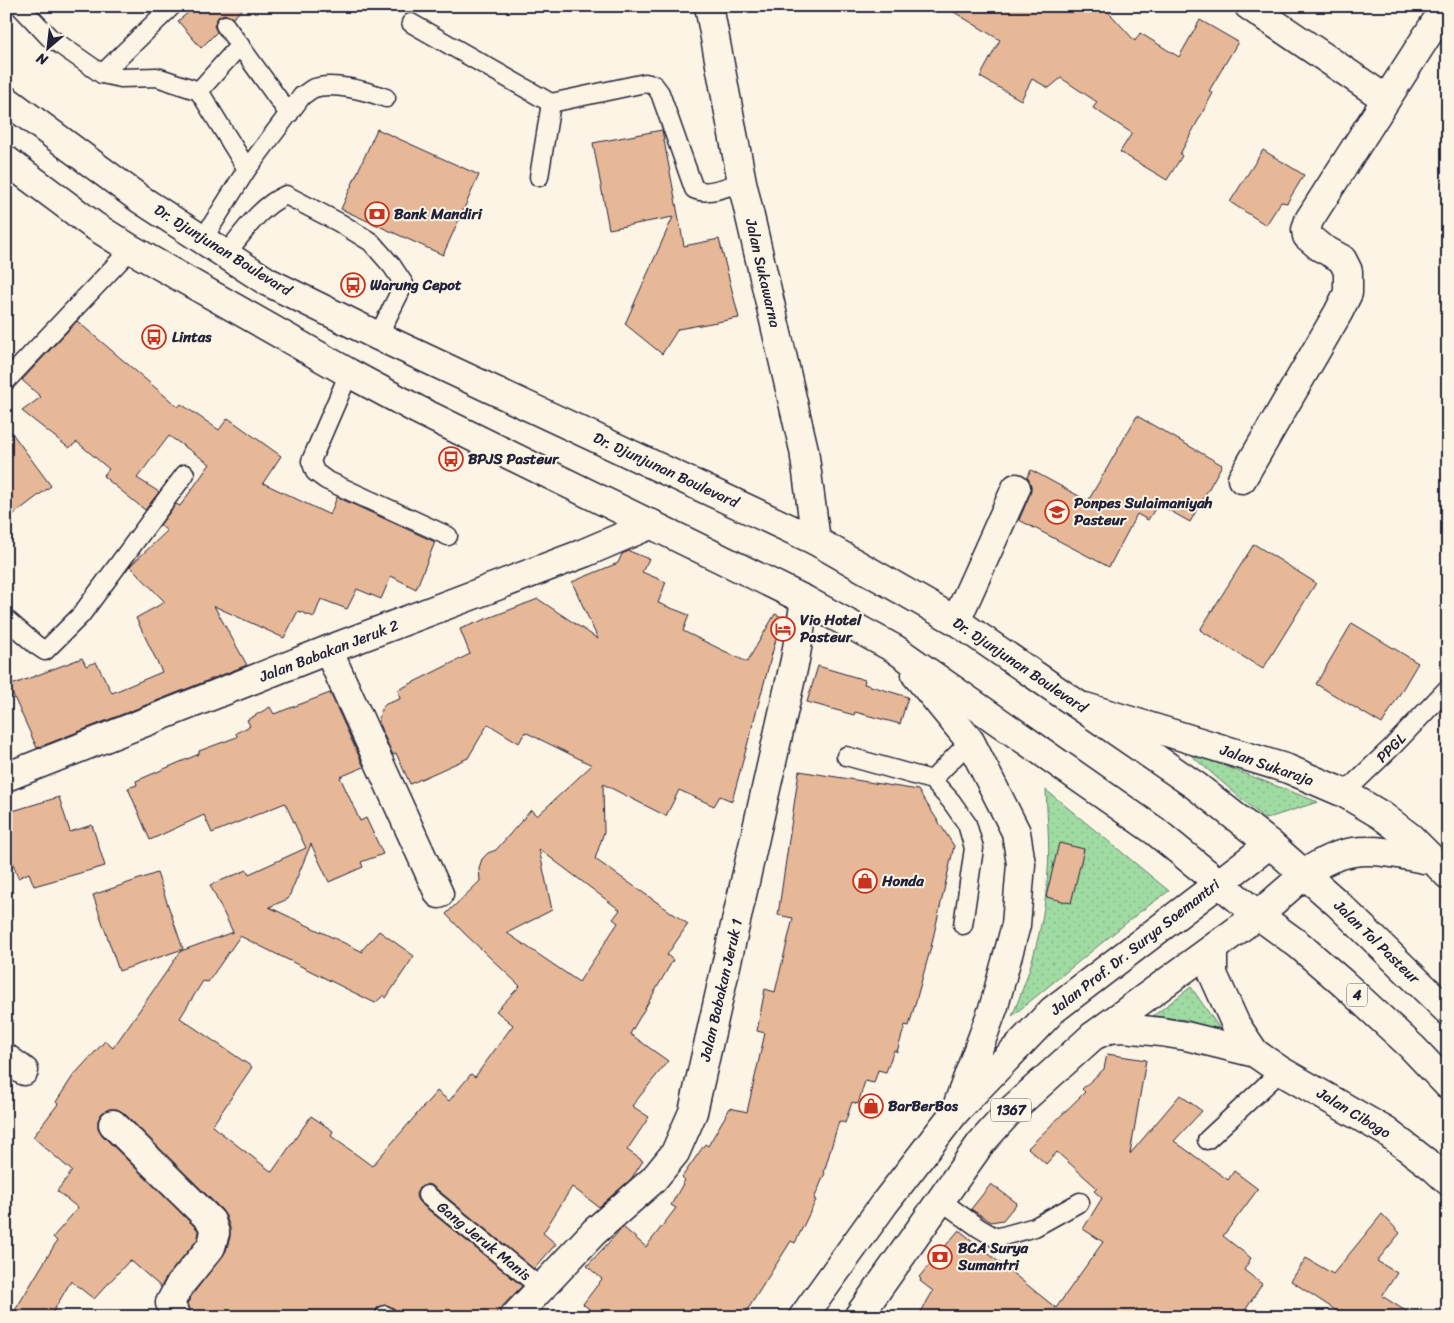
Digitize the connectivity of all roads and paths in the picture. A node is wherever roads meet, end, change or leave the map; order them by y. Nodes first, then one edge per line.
1 (20, 6) edge
2 (172, 6) edge
3 (709, 6) edge
4 (1249, 6) edge
5 (1446, 6) edge
6 (411, 23) dead end
7 (225, 25) dead end
8 (240, 45) junction
9 (102, 74) junction
10 (199, 92) junction
11 (386, 98) dead end
12 (1386, 99) junction
13 (6, 100) edge
14 (551, 103) junction
15 (289, 114) junction
16 (6, 160) edge
17 (247, 169) junction
18 (539, 177) dead end
19 (742, 182) junction
20 (203, 239) junction
21 (131, 249) junction
22 (226, 254) junction
23 (378, 336) junction
24 (349, 373) junction
25 (6, 381) edge
26 (185, 474) dead end
27 (1242, 479) dead end
28 (1016, 488) dead end
29 (652, 524) junction
30 (448, 536) dead end
31 (816, 541) junction
32 (805, 600) junction
33 (6, 619) edge
34 (956, 620) junction
35 (895, 649) junction
36 (328, 650) junction
37 (1448, 688) edge
38 (1080, 706) junction
39 (1442, 707) edge
40 (970, 741) junction
41 (846, 756) dead end
42 (6, 777) edge
43 (932, 780) junction
44 (1344, 793) junction
45 (1270, 844) junction
46 (1442, 868) edge
47 (1305, 874) junction
48 (1219, 882) junction
49 (439, 894) dead end
50 (1258, 915) junction
51 (963, 925) dead end
52 (1212, 949) junction
53 (1448, 1011) edge
54 (1093, 1036) junction
55 (1255, 1053) junction
56 (1281, 1071) junction
57 (1448, 1084) edge
58 (955, 1112) junction
59 (113, 1124) dead end
60 (1208, 1140) dead end
61 (1448, 1181) edge
62 (426, 1195) dead end
63 (940, 1200) junction
64 (1080, 1202) dead end
65 (541, 1288) junction
66 (176, 1317) edge
67 (514, 1317) edge
68 (803, 1317) edge
69 (858, 1317) edge

1 - 9 lane
2 - 9 lane
3 - 19 main road, Jalan Sukawarna
4 - 12 main road
5 - 12 main road
6 - 14 lane
7 - 8 lane
8 - 10 lane
8 - 15 lane
9 - 10 lane
10 - 17 lane
11 - 15 lane
12 - 27 main road
13 - 20 main road, Dr. Djunjunan Boulevard
14 - 18 lane
14 - 19 lane
15 - 17 lane
16 - 21 main road
17 - 20 lane
19 - 31 main road, Jalan Sukawarna
20 - 22 main road, Dr. Djunjunan Boulevard
21 - 24 main road
21 - 25 lane
22 - 23 main road, Dr. Djunjunan Boulevard
22 - 23 lane
23 - 31 main road, Dr. Djunjunan Boulevard
24 - 29 main road
24 - 30 lane
26 - 33 lane
28 - 34 main road
29 - 32 main road
29 - 36 main road, Jalan Babakan Jeruk 2
31 - 34 main road, Dr. Djunjunan Boulevard
32 - 35 main road
32 - 65 main road, Jalan Babakan Jeruk 1
34 - 38 main road, Dr. Djunjunan Boulevard
35 - 40 main road
35 - 48 main road
36 - 42 main road, Jalan Babakan Jeruk 2
36 - 49 main road
37 - 39 lane, PPGL
38 - 44 main road, Jalan Sukaraja
38 - 45 main road, Dr. Djunjunan Boulevard
39 - 44 lane, PPGL
40 - 43 lane
40 - 58 main road
41 - 43 lane
43 - 51 lane
44 - 46 main road, Jalan Sukaraja
45 - 47 main road, Dr. Djunjunan Boulevard
45 - 48 main road, Jalan Prof. Dr. Surya Soemantri / 1367
46 - 47 main road, Jalan Sukaraja
47 - 50 main road, 1367
47 - 53 main road, Jalan Tol Pasteur
48 - 50 main road
48 - 58 main road, Jalan Prof. Dr. Surya Soemantri / 1367
50 - 52 main road, 1367
50 - 57 main road, 4
52 - 54 main road, 1367
52 - 55 main road, Jalan Cibogo
54 - 55 main road, Jalan Cibogo
54 - 63 main road, 1367
55 - 56 main road, Jalan Cibogo
56 - 60 lane
56 - 61 main road, Jalan Cibogo
58 - 68 main road, Jalan Prof. Dr. Surya Soemantri / 1367
59 - 66 main road
62 - 65 lane, Gang Jeruk Manis
63 - 64 lane
63 - 69 main road, 1367
65 - 67 main road, Jalan Babakan Jeruk 1

